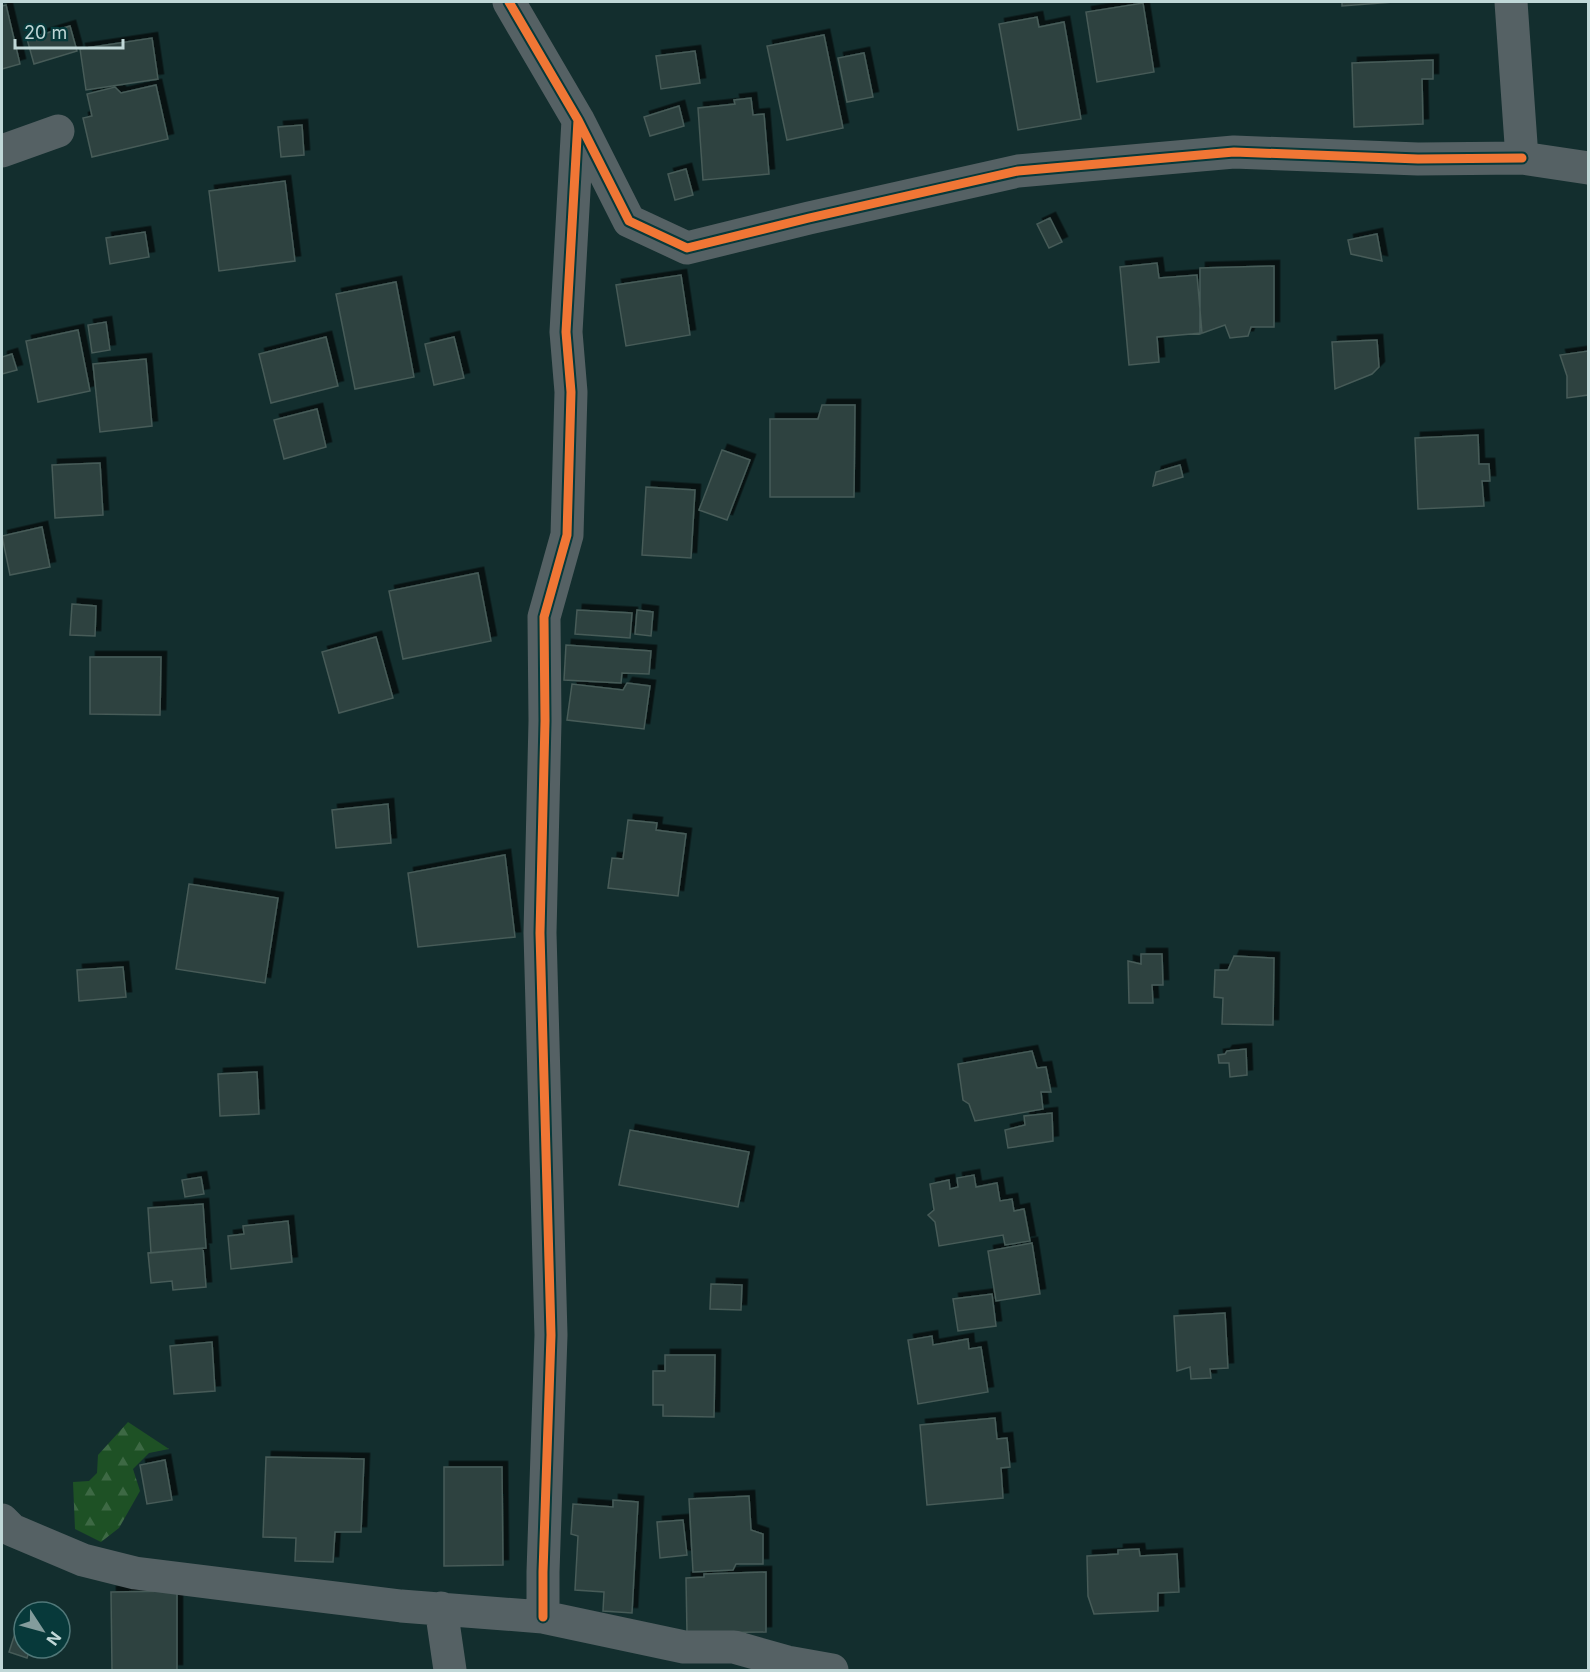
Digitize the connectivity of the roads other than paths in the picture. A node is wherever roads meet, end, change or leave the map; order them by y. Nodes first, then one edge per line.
1 (509, 2) edge
2 (1511, 2) edge
3 (578, 120) junction
4 (58, 131) dead end
5 (2, 151) edge
6 (1522, 158) junction
7 (1588, 168) edge
8 (2, 1520) edge
9 (441, 1608) junction
10 (543, 1617) junction
11 (450, 1671) edge
12 (832, 1671) edge

1 - 3 street
2 - 6 street
3 - 6 street
3 - 10 street
4 - 5 street
6 - 7 street
8 - 9 street
9 - 10 street
9 - 11 street
10 - 12 street

